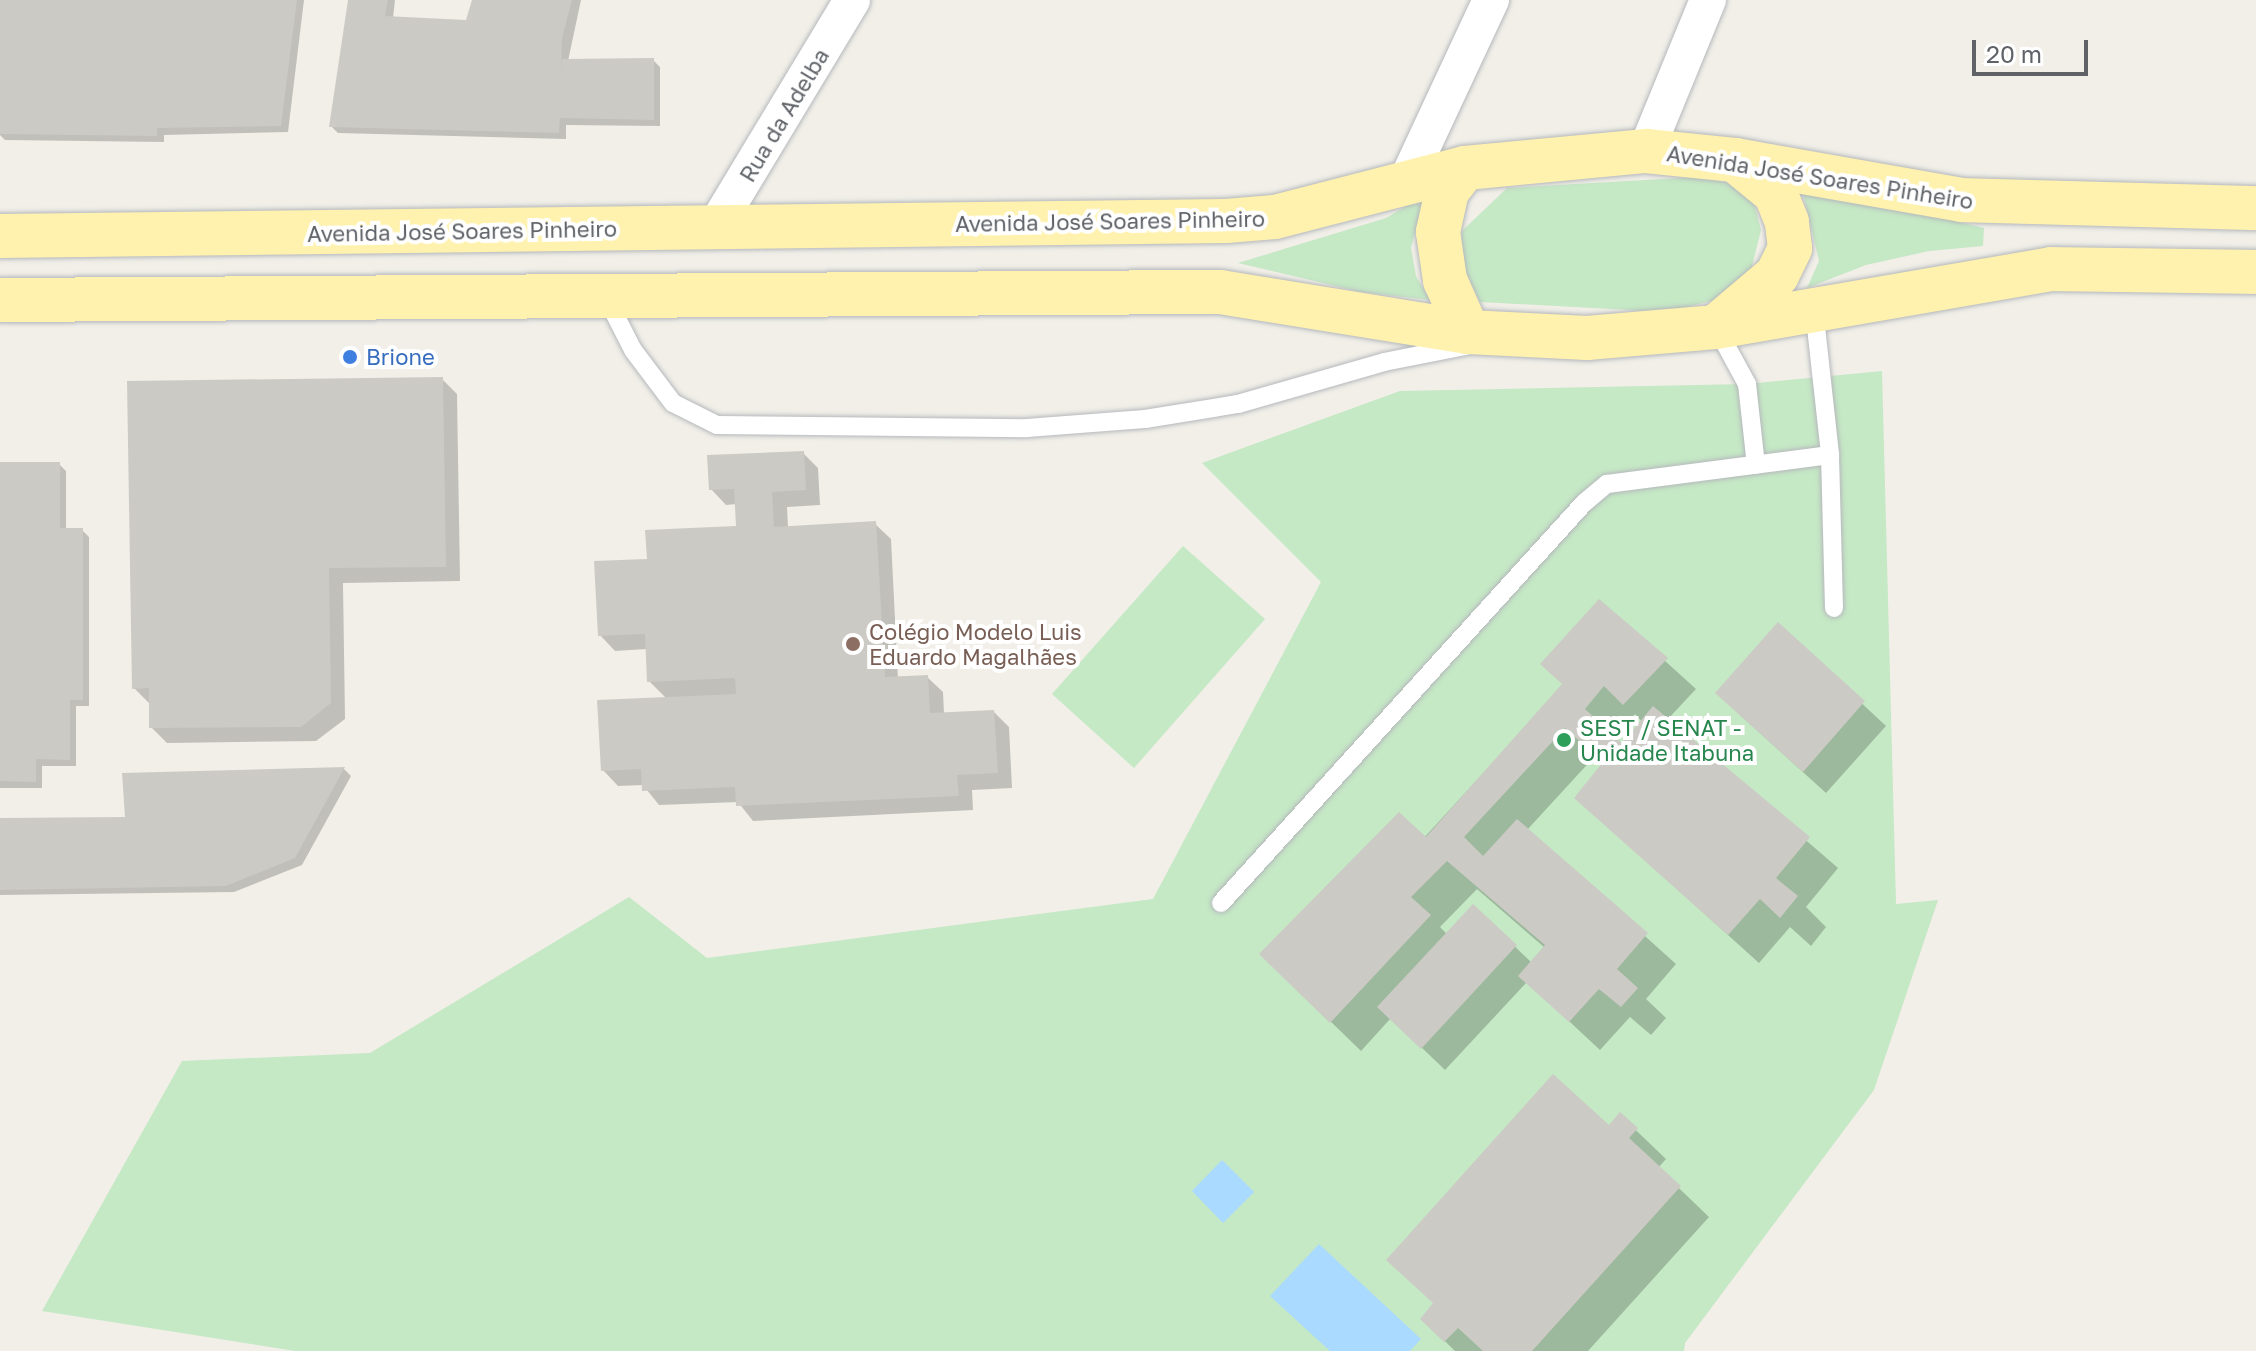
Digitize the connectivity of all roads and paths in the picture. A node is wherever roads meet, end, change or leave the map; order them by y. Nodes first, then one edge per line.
1 (852, 0) edge
2 (1491, 0) edge
3 (1708, 0) edge
4 (1646, 151) junction
5 (1735, 160) junction
6 (1465, 168) junction
7 (1407, 180) junction
8 (2256, 208) edge
9 (714, 229) junction
10 (0, 236) edge
11 (2256, 272) edge
12 (605, 296) junction
13 (0, 300) edge
14 (1814, 309) junction
15 (1716, 327) junction
16 (1468, 332) junction
17 (1523, 334) junction
18 (1830, 455) junction
19 (1756, 465) junction
20 (1834, 608) dead end
21 (1221, 903) dead end

1 - 9 street, Rua da Adelba
2 - 7 street
3 - 4 street
4 - 5 main road, Avenida José Soares Pinheiro
4 - 6 main road, Avenida José Soares Pinheiro
5 - 8 main road, Avenida José Soares Pinheiro
5 - 15 main road
6 - 7 main road, Avenida José Soares Pinheiro
6 - 16 main road
7 - 9 main road, Avenida José Soares Pinheiro
9 - 10 main road, Avenida José Soares Pinheiro
11 - 14 main road
12 - 13 main road
12 - 16 main road
12 - 17 lane
14 - 15 main road
14 - 18 lane
15 - 17 main road
15 - 19 lane
16 - 17 main road
18 - 19 lane
18 - 20 lane
19 - 21 lane

